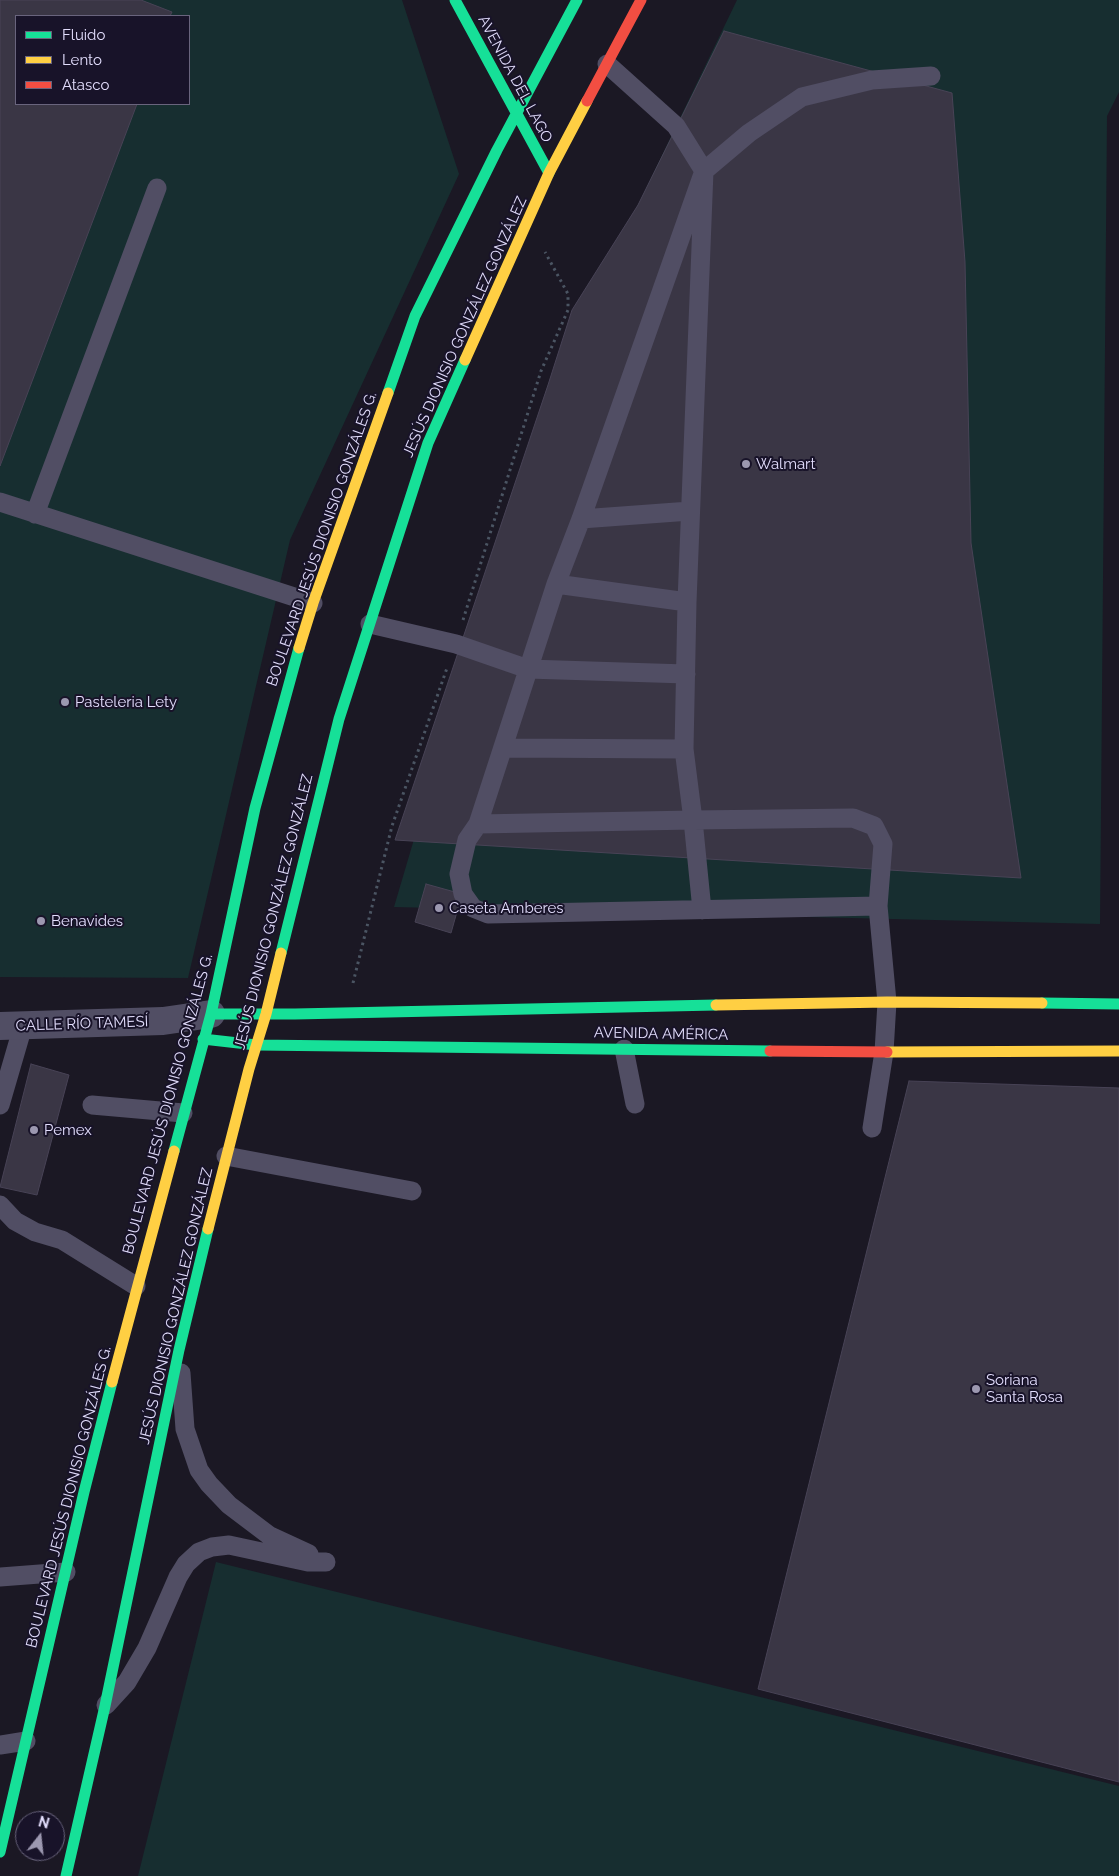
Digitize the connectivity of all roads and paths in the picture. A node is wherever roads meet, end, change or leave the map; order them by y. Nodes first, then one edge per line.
1 (455, 0) edge
2 (577, 0) edge
3 (641, 0) edge
4 (606, 64) junction
5 (930, 76) dead end
6 (516, 113) junction
7 (704, 172) junction
8 (548, 173) junction
9 (157, 188) dead end
10 (528, 220) junction
11 (0, 502) edge
12 (690, 512) junction
13 (35, 514) junction
14 (581, 519) junction
15 (556, 584) junction
16 (687, 602) junction
17 (314, 603) junction
18 (370, 624) junction
19 (456, 644) junction
20 (528, 668) junction
21 (686, 674) junction
22 (504, 748) junction
23 (684, 749) junction
24 (693, 820) junction
25 (478, 824) junction
26 (878, 906) junction
27 (702, 910) junction
28 (887, 1002) junction
29 (1119, 1004) edge
30 (346, 1013) junction
31 (266, 1014) junction
32 (11, 1026) edge
33 (207, 1026) junction
34 (256, 1045) junction
35 (624, 1049) junction
36 (1119, 1051) edge
37 (884, 1052) junction
38 (635, 1104) dead end
39 (0, 1105) edge
40 (92, 1105) dead end
41 (184, 1113) junction
42 (872, 1128) dead end
43 (226, 1156) junction
44 (412, 1191) dead end
45 (0, 1205) edge
46 (136, 1286) junction
47 (179, 1350) junction
48 (66, 1572) junction
49 (0, 1577) edge
50 (105, 1706) junction
51 (26, 1741) junction
52 (0, 1745) edge
53 (0, 1852) edge
54 (66, 1876) edge

1 - 6 main road, AVENIDA DEL LAGO
2 - 6 main road
3 - 4 main road, JESÚS DIONISIO GONZÁLEZ GONZÁLEZ
4 - 7 lane
4 - 8 main road, JESÚS DIONISIO GONZÁLEZ GONZÁLEZ
5 - 7 lane
6 - 8 main road, AVENIDA DEL LAGO
6 - 17 main road, BOULEVARD JESÚS DIONISIO GONZÁLES G.
7 - 12 lane
7 - 14 lane
8 - 10 main road, JESÚS DIONISIO GONZÁLEZ GONZÁLEZ
9 - 13 lane
10 - 18 main road, JESÚS DIONISIO GONZÁLEZ GONZÁLEZ
10 - 19 path
11 - 13 lane
12 - 14 lane
12 - 16 lane
13 - 17 lane
14 - 15 lane
15 - 16 lane
15 - 20 lane
16 - 21 lane
17 - 33 main road, BOULEVARD JESÚS DIONISIO GONZÁLES G.
18 - 19 lane
18 - 31 main road, JESÚS DIONISIO GONZÁLEZ GONZÁLEZ
19 - 20 lane
19 - 30 path
20 - 21 lane
20 - 22 lane
21 - 23 lane
22 - 23 lane
22 - 25 lane
23 - 24 lane
24 - 25 lane
24 - 26 lane
24 - 27 lane
25 - 27 lane
26 - 27 lane
26 - 28 lane
28 - 29 main road, AVENIDA AMÉRICA
28 - 30 main road, AVENIDA AMÉRICA
28 - 37 lane
30 - 31 main road, AVENIDA AMÉRICA
31 - 33 main road, AVENIDA AMÉRICA
31 - 34 main road, JESÚS DIONISIO GONZÁLEZ GONZÁLEZ
32 - 33 street, CALLE RÍO TAMESÍ
32 - 39 lane
33 - 34 main road, AVENIDA AMÉRICA
33 - 41 main road, BOULEVARD JESÚS DIONISIO GONZÁLES G.
34 - 35 main road, AVENIDA AMÉRICA
34 - 43 main road, JESÚS DIONISIO GONZÁLEZ GONZÁLEZ
35 - 37 main road, AVENIDA AMÉRICA
35 - 38 lane
36 - 37 main road, AVENIDA AMÉRICA
37 - 42 lane
40 - 41 lane
41 - 46 main road, BOULEVARD JESÚS DIONISIO GONZÁLES G.
43 - 44 lane
43 - 47 main road, JESÚS DIONISIO GONZÁLEZ GONZÁLEZ
45 - 46 lane
46 - 48 main road, BOULEVARD JESÚS DIONISIO GONZÁLES G.
47 - 50 main road, JESÚS DIONISIO GONZÁLEZ GONZÁLEZ
47 - 50 lane
48 - 49 lane
48 - 51 main road, BOULEVARD JESÚS DIONISIO GONZÁLES G.
50 - 54 main road, JESÚS DIONISIO GONZÁLEZ GONZÁLEZ
51 - 52 lane
51 - 53 main road, BOULEVARD JESÚS DIONISIO GONZÁLES G.

